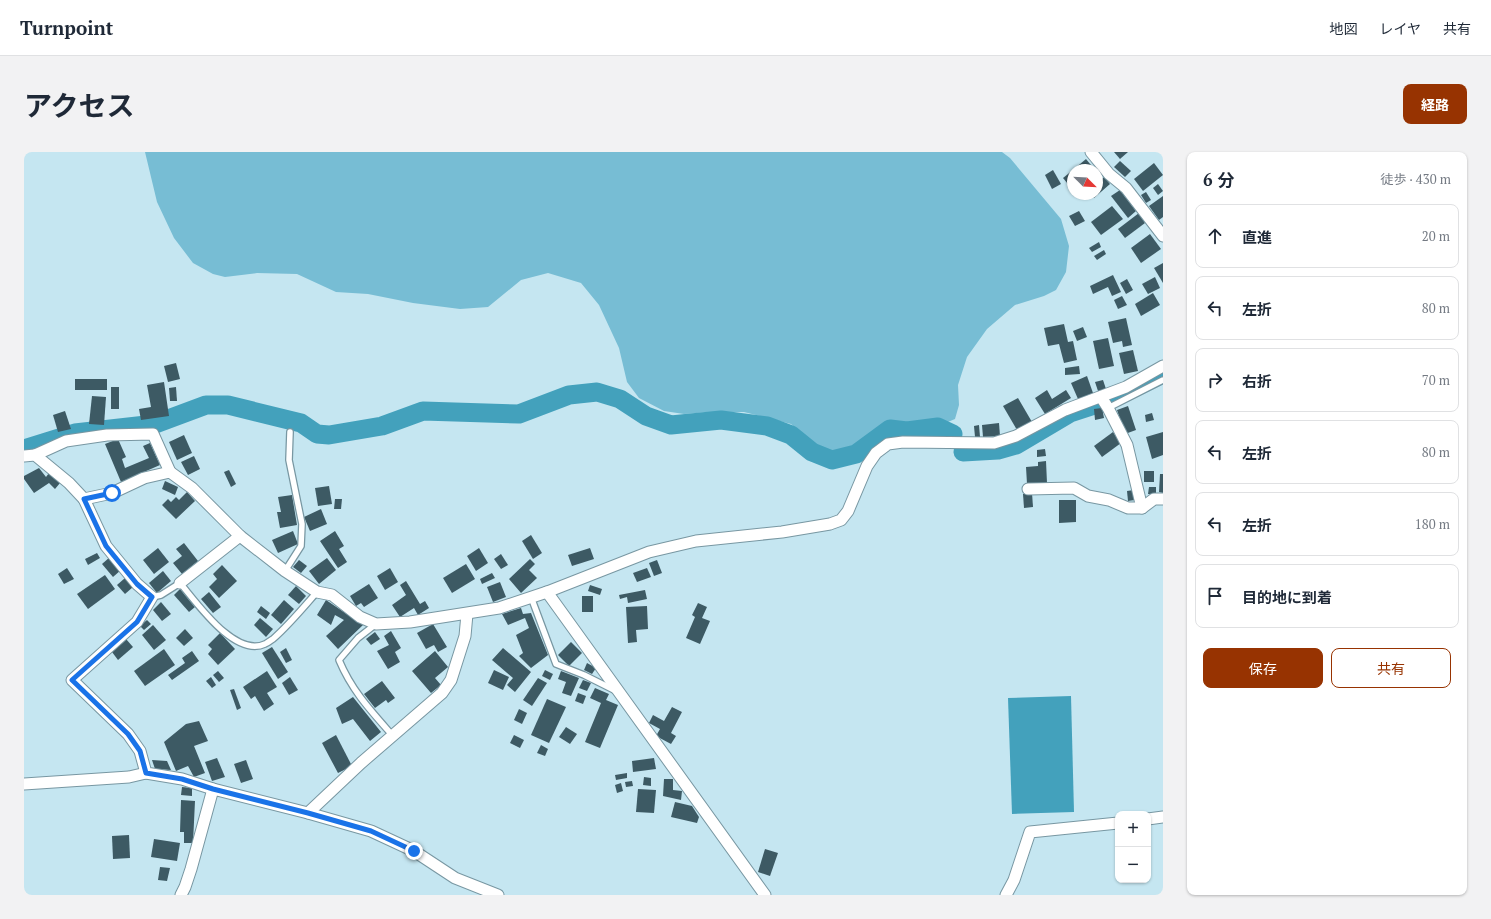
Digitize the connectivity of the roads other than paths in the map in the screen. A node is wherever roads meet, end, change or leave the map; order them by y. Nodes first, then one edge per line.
1 (1091, 152) edge
2 (1163, 236) edge
3 (1163, 366) edge
4 (1163, 380) edge
5 (1101, 397) junction
6 (1108, 408) junction
7 (290, 432) dead end
8 (30, 455) edge
9 (170, 472) junction
10 (1028, 489) dead end
11 (84, 499) junction
12 (1163, 499) edge
13 (1142, 508) junction
14 (240, 536) junction
15 (285, 570) junction
16 (180, 583) junction
17 (317, 592) junction
18 (547, 592) junction
19 (152, 597) junction
20 (531, 597) junction
21 (467, 614) junction
22 (376, 624) junction
23 (619, 693) junction
24 (393, 736) junction
25 (146, 773) junction
26 (24, 784) edge
27 (213, 789) junction
28 (308, 813) junction
29 (1163, 818) edge
30 (1151, 819) edge
31 (1115, 823) edge
32 (181, 895) edge
33 (498, 895) edge
34 (765, 895) edge
35 (1006, 895) edge

1 - 2 street
3 - 5 street
4 - 6 lane
5 - 6 street
5 - 18 street
6 - 13 street
7 - 15 lane
8 - 9 street
8 - 11 street
9 - 11 street
9 - 14 street
10 - 13 street
11 - 19 street
12 - 13 street
14 - 15 street
14 - 16 street
15 - 17 street
16 - 17 lane
16 - 19 lane
17 - 22 street
18 - 20 street
18 - 23 street
19 - 25 street
20 - 21 street
20 - 23 lane
21 - 22 street
21 - 24 street
22 - 24 lane
23 - 34 street
24 - 28 street
25 - 26 street
25 - 27 street
27 - 28 street
27 - 32 street
28 - 33 street
29 - 30 street
31 - 35 street

